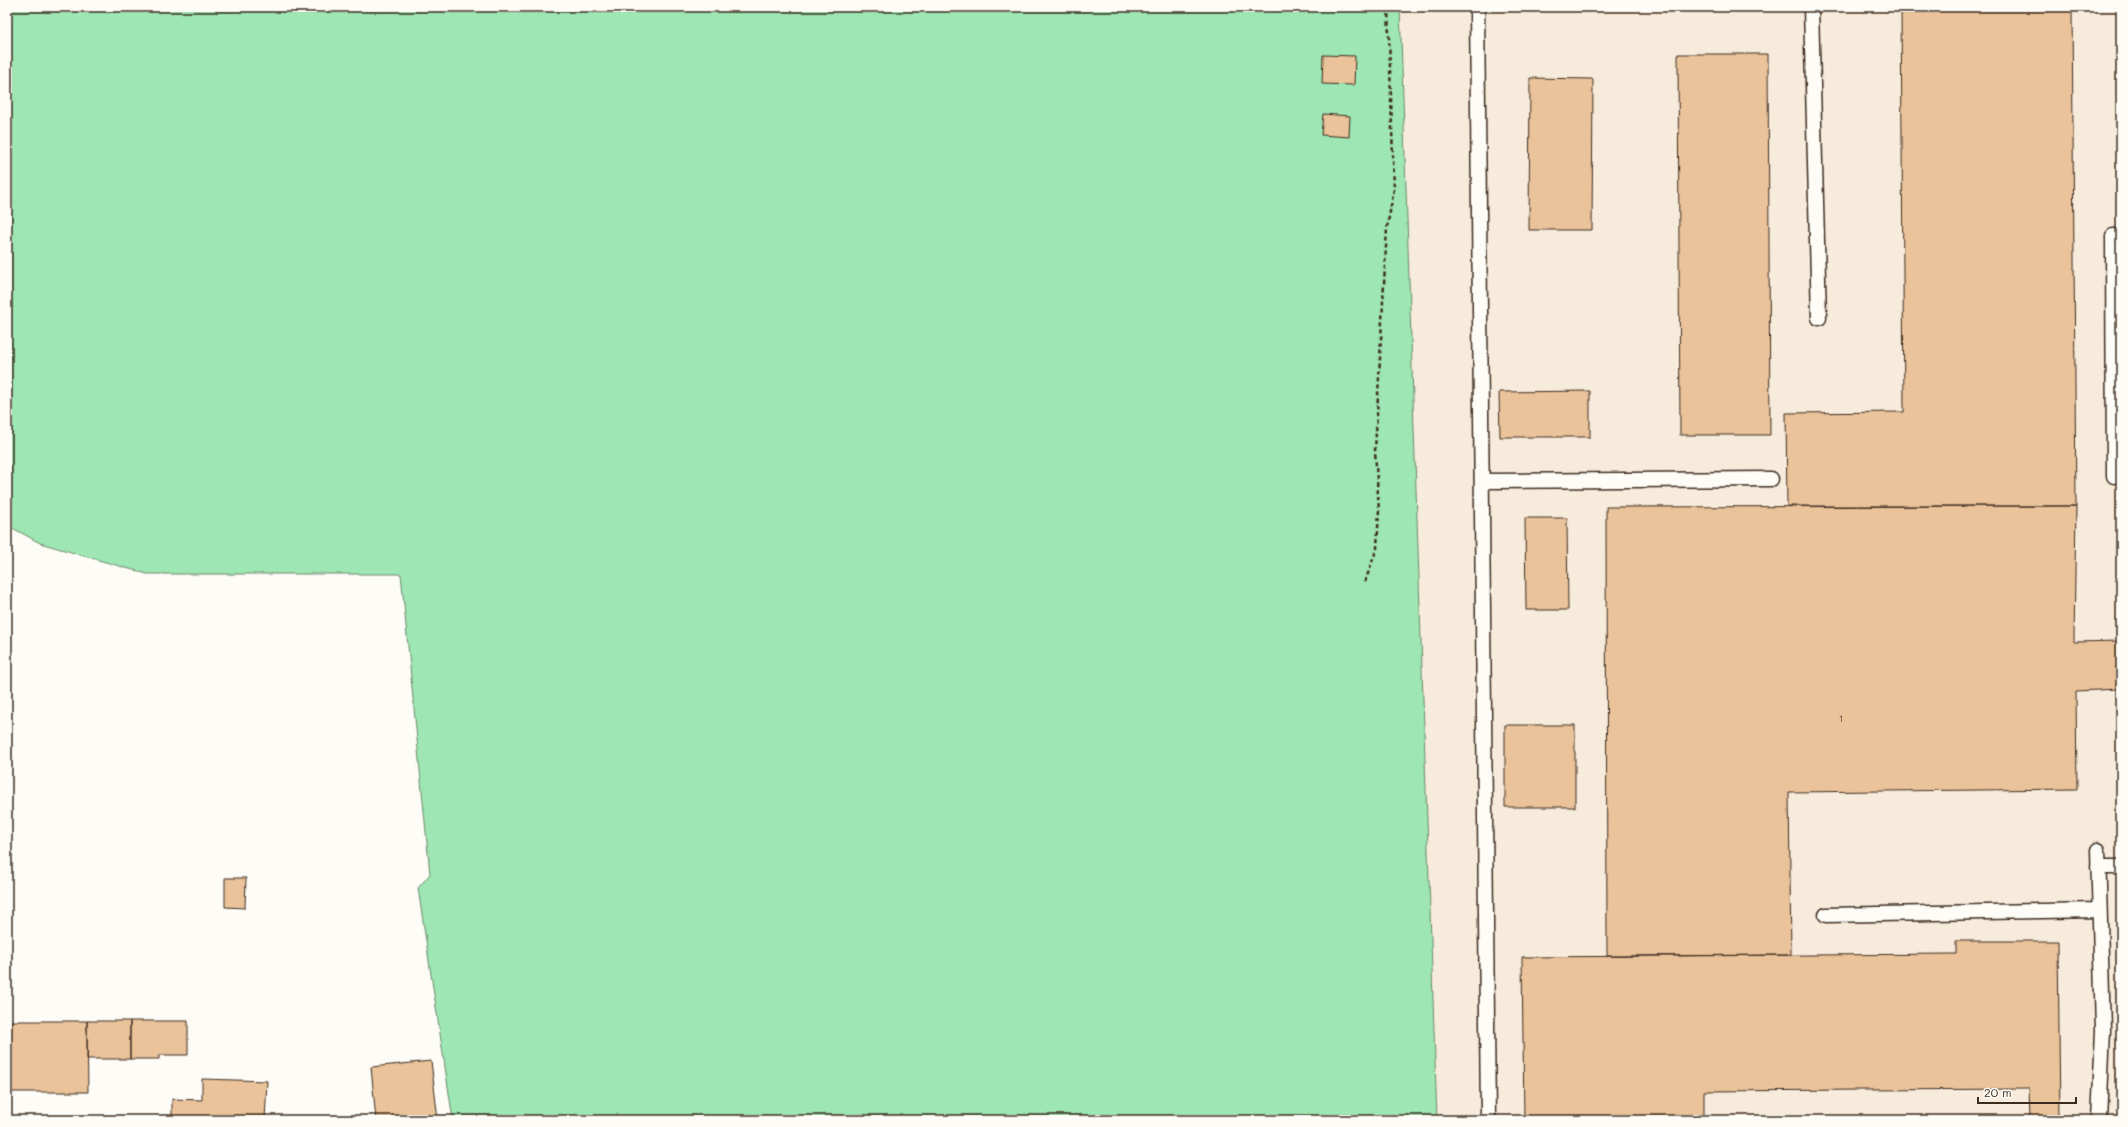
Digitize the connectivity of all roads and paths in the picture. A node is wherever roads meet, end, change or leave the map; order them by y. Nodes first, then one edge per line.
1 (1388, 7) edge
2 (1477, 7) edge
3 (1811, 7) edge
4 (2121, 236) edge
5 (1819, 318) dead end
6 (2114, 476) dead end
7 (1771, 479) dead end
8 (1482, 480) junction
9 (1365, 582) dead end
10 (2098, 850) dead end
11 (2098, 867) junction
12 (2121, 867) edge
13 (2099, 910) junction
14 (1826, 915) dead end
15 (1488, 1120) edge
16 (2099, 1120) edge

1 - 9 path
2 - 8 lane
3 - 5 lane
4 - 6 lane
7 - 8 lane
8 - 15 lane
10 - 11 lane
11 - 12 lane
11 - 13 lane
13 - 14 lane
13 - 16 lane

